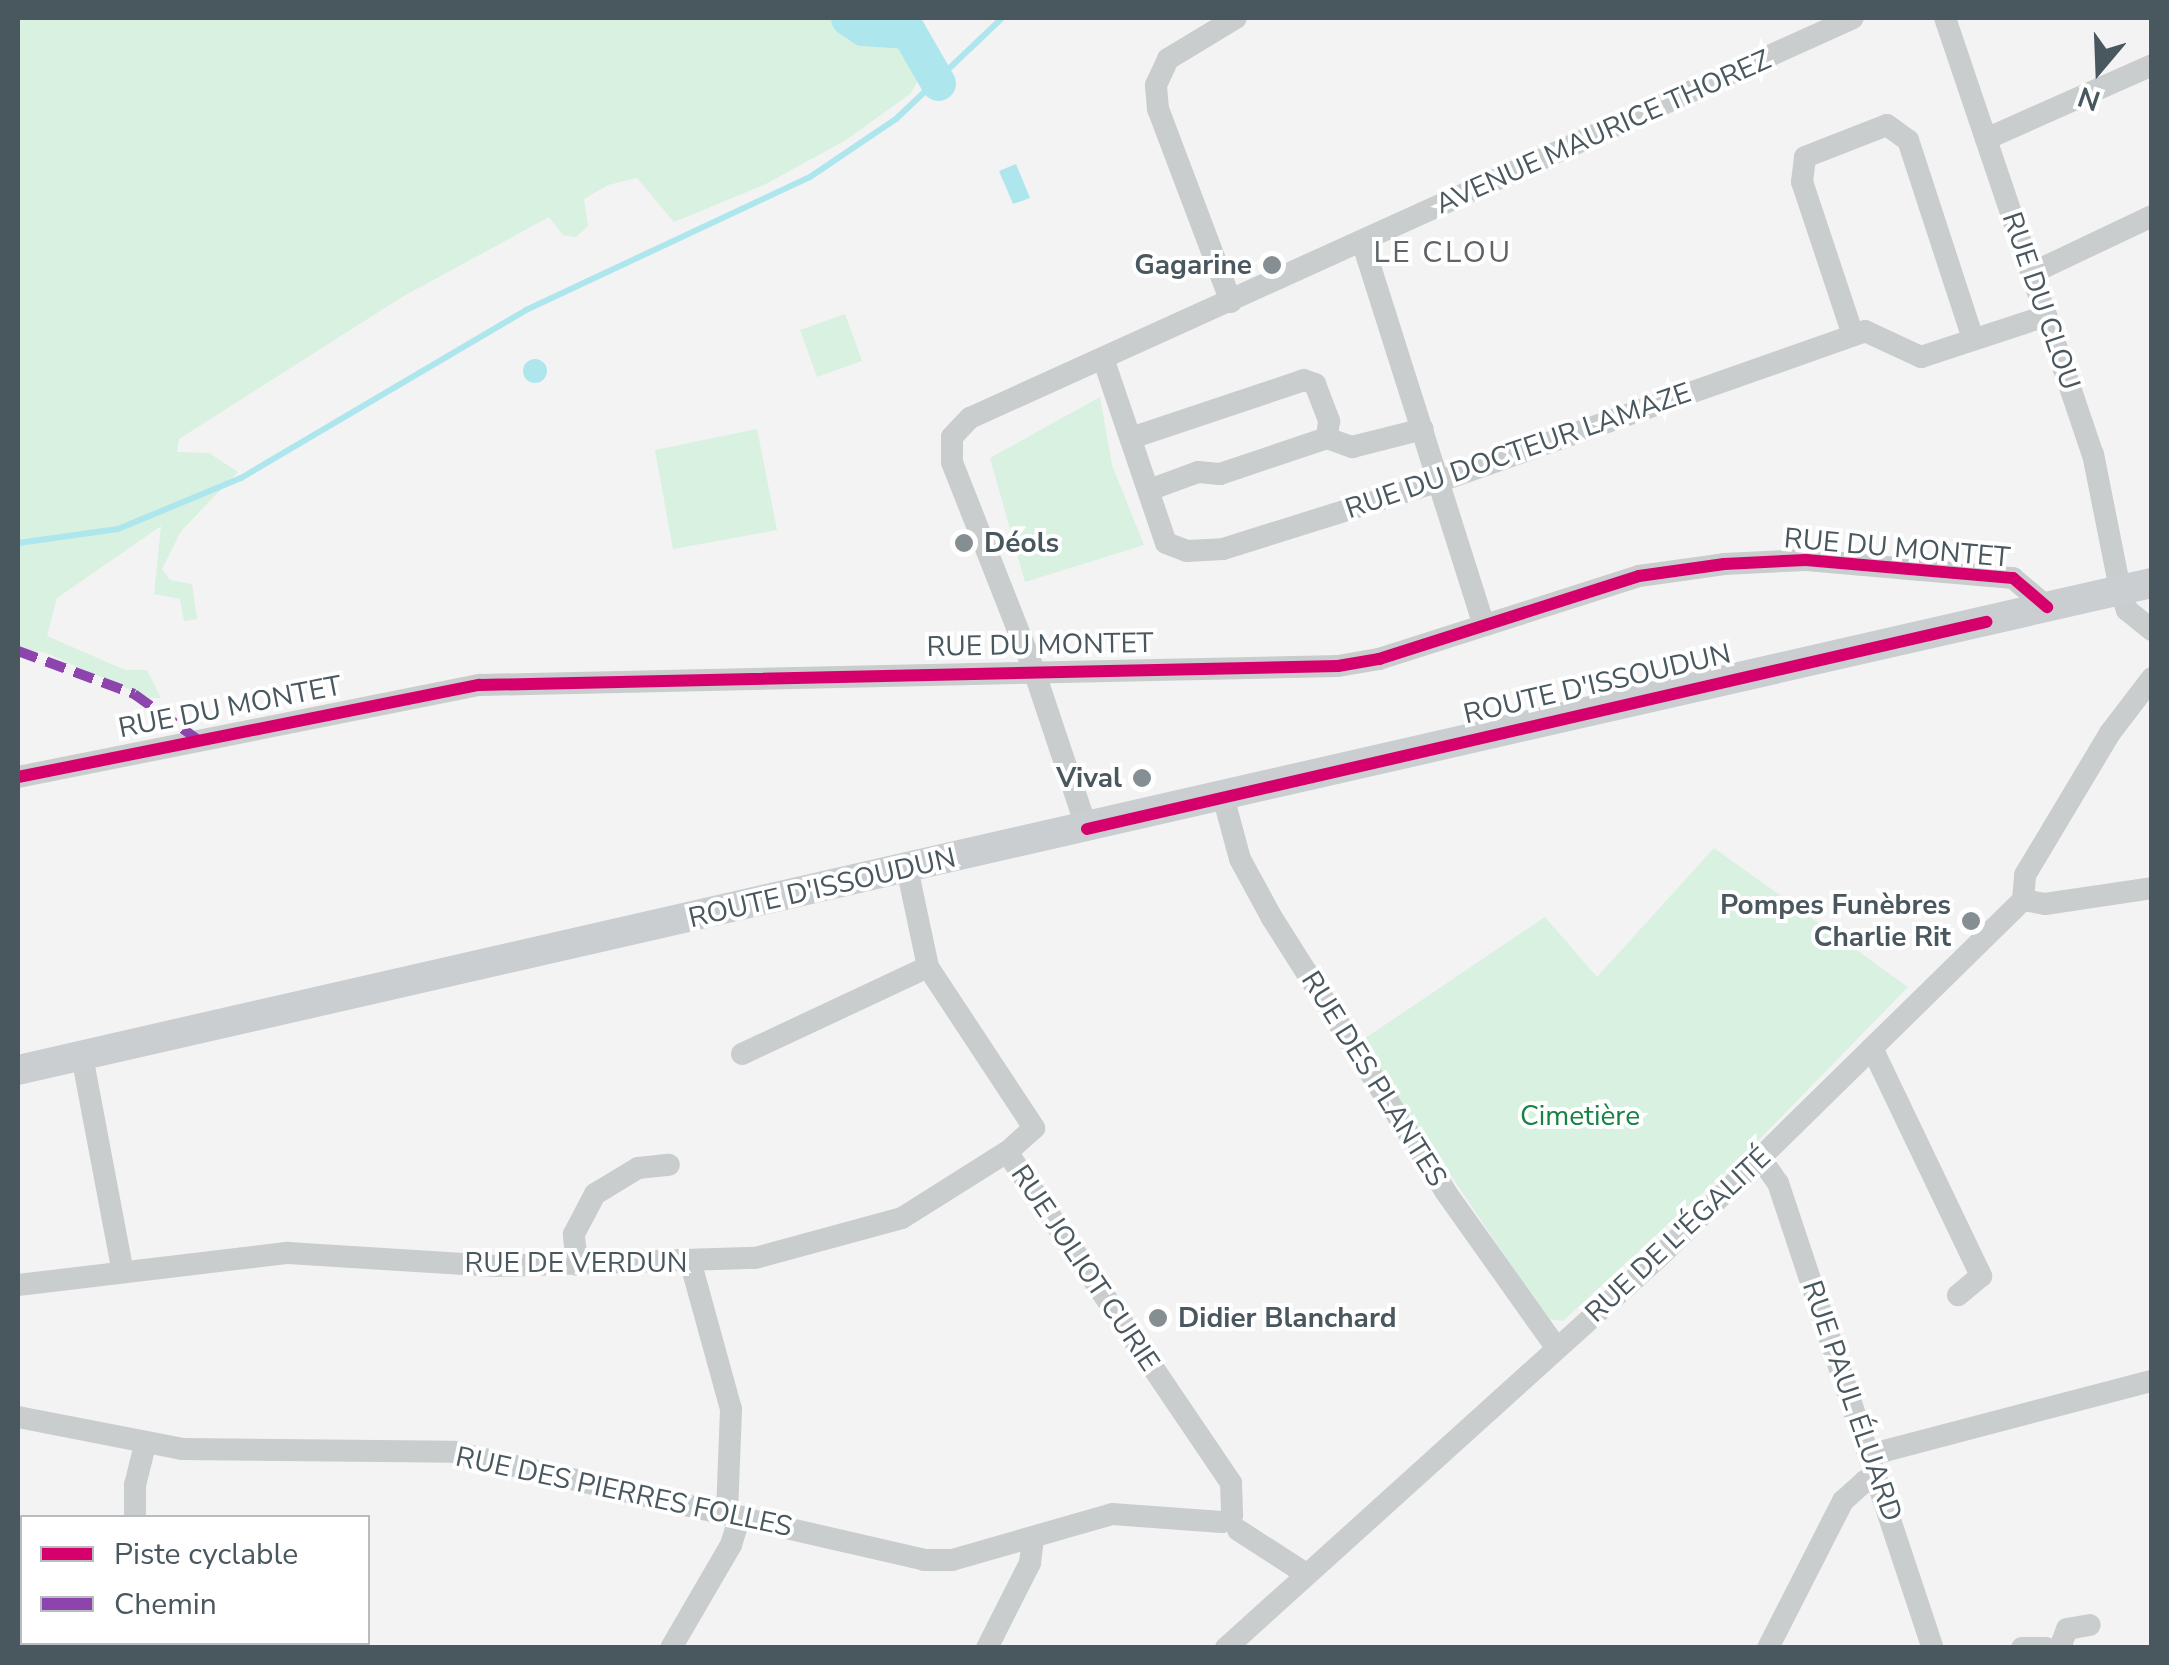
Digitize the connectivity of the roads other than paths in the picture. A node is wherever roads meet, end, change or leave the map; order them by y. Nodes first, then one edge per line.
1 (1236, 18) edge
2 (1853, 18) edge
3 (1945, 18) edge
4 (2151, 65) edge
5 (1986, 140) junction
6 (2152, 216) edge
7 (1362, 241) junction
8 (2032, 273) junction
9 (1230, 302) junction
10 (2046, 316) junction
11 (1853, 335) junction
12 (1972, 340) junction
13 (1104, 360) junction
14 (1423, 429) junction
15 (1131, 438) junction
16 (1327, 438) junction
17 (1440, 481) junction
18 (1149, 490) junction
19 (2152, 583) edge
20 (2120, 589) junction
21 (2048, 607) junction
22 (1484, 625) junction
23 (2152, 630) edge
24 (1034, 668) junction
25 (2152, 678) edge
26 (18, 777) edge
27 (1223, 796) junction
28 (1087, 829) junction
29 (907, 868) junction
30 (2152, 888) edge
31 (2022, 900) junction
32 (928, 967) junction
33 (1872, 1048) junction
34 (742, 1054) dead end
35 (82, 1056) junction
36 (18, 1070) edge
37 (1006, 1152) junction
38 (1761, 1159) junction
39 (669, 1165) dead end
40 (691, 1264) junction
41 (577, 1265) junction
42 (122, 1268) junction
43 (18, 1285) edge
44 (1958, 1294) dead end
45 (1556, 1347) junction
46 (2152, 1381) edge
47 (18, 1417) edge
48 (145, 1445) junction
49 (1869, 1455) junction
50 (1877, 1481) junction
51 (135, 1515) edge
52 (733, 1515) junction
53 (1231, 1523) junction
54 (1033, 1538) junction
55 (1304, 1572) junction
56 (2090, 1625) dead end
57 (671, 1648) edge
58 (987, 1648) edge
59 (1226, 1648) edge
60 (1768, 1648) edge
61 (1933, 1648) edge
62 (2022, 1648) edge
63 (2046, 1648) edge
64 (2060, 1648) edge

1 - 9 street
2 - 7 street, AVENUE MAURICE THOREZ
3 - 5 street, RUE DU CLOU
4 - 5 street
5 - 8 street, RUE DU CLOU
6 - 8 street
7 - 9 street, AVENUE MAURICE THOREZ
7 - 14 street
8 - 10 street, RUE DU CLOU
9 - 13 street, AVENUE MAURICE THOREZ
10 - 12 street
10 - 20 street, RUE DU CLOU
11 - 12 street
11 - 12 street
11 - 17 street, RUE DU DOCTEUR LAMAZE
13 - 15 street, RUE DU DOCTEUR LAMAZE
13 - 24 street, AVENUE MAURICE THOREZ
14 - 16 street
14 - 17 street
15 - 16 street
15 - 18 street, RUE DU DOCTEUR LAMAZE
16 - 18 street
17 - 18 street, RUE DU DOCTEUR LAMAZE
17 - 22 street
19 - 20 main road, ROUTE D'ISSOUDUN
20 - 21 main road, ROUTE D'ISSOUDUN
20 - 23 street
21 - 22 street, RUE DU MONTET
21 - 27 main road, ROUTE D'ISSOUDUN
22 - 24 street, RUE DU MONTET
24 - 26 street, RUE DU MONTET
24 - 28 street
25 - 31 street
27 - 28 main road, ROUTE D'ISSOUDUN
27 - 45 street, RUE DES PLANTES
28 - 29 main road, ROUTE D'ISSOUDUN
29 - 32 street, RUE JOLIOT CURIE
29 - 35 main road, ROUTE D'ISSOUDUN
30 - 31 street
31 - 33 street, RUE DE L'ÉGALITÉ
32 - 34 street
32 - 37 street, RUE JOLIOT CURIE
33 - 38 street, RUE DE L'ÉGALITÉ
33 - 44 street
35 - 36 main road, ROUTE D'ISSOUDUN
35 - 42 street
37 - 40 street, RUE DE VERDUN
37 - 53 street, RUE JOLIOT CURIE
38 - 45 street, RUE DE L'ÉGALITÉ
38 - 49 street, RUE PAUL ÉLUARD
39 - 41 street
40 - 41 street, RUE DE VERDUN
40 - 52 street
41 - 42 street, RUE DE VERDUN
42 - 43 street, RUE DE VERDUN
45 - 55 street, RUE DE L'ÉGALITÉ
46 - 49 street
47 - 48 street, RUE DES PIERRES FOLLES
48 - 51 street
48 - 52 street, RUE DES PIERRES FOLLES
49 - 50 street, RUE PAUL ÉLUARD
50 - 60 street
50 - 61 street, RUE PAUL ÉLUARD
52 - 54 street, RUE DES PIERRES FOLLES
52 - 57 street
53 - 54 street, RUE DES PIERRES FOLLES
53 - 55 street, RUE DES PIERRES FOLLES
54 - 58 street
55 - 59 street, RUE DE L'ÉGALITÉ
56 - 64 street
62 - 63 street

